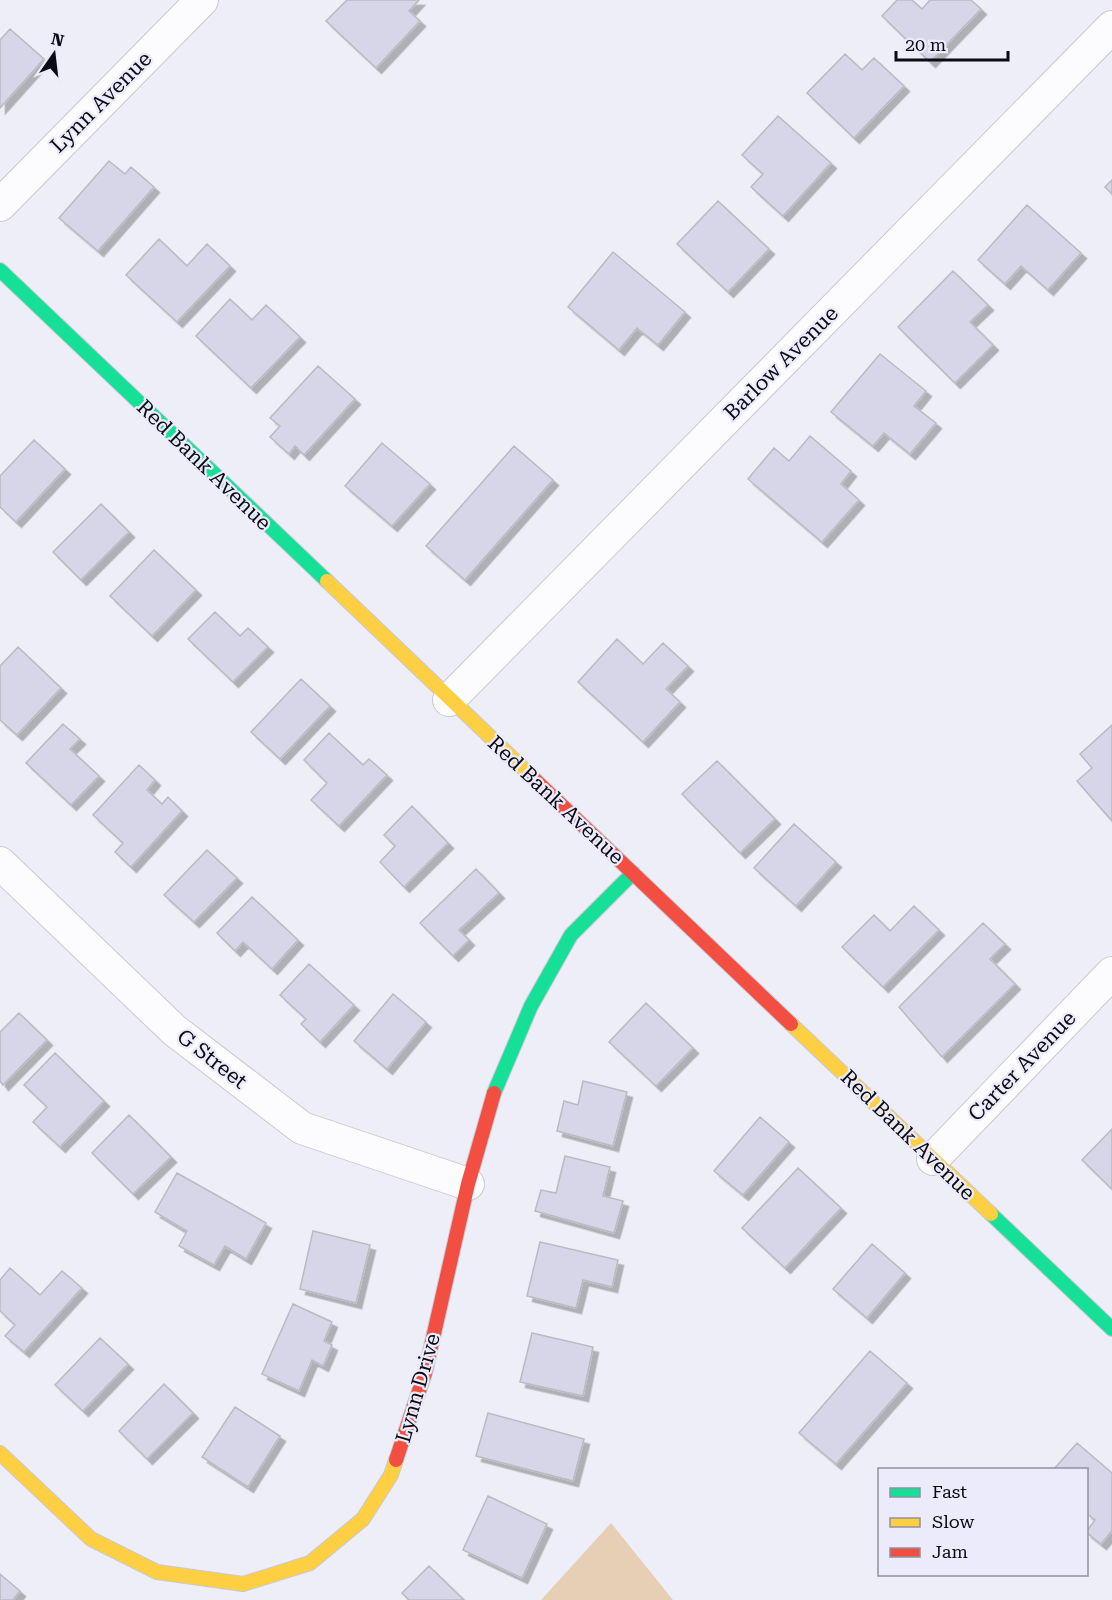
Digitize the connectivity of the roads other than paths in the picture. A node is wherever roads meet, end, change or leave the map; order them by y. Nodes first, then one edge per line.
1 (202, 0) edge
2 (1112, 27) edge
3 (0, 205) edge
4 (0, 270) edge
5 (449, 700) junction
6 (0, 863) edge
7 (633, 873) junction
8 (1112, 973) edge
9 (933, 1159) junction
10 (468, 1184) junction
11 (1112, 1329) edge
12 (0, 1453) edge

1 - 3 street, Lynn Avenue
2 - 5 street, Barlow Avenue
4 - 5 street, Red Bank Avenue
5 - 7 street, Red Bank Avenue
6 - 10 street, G Street
7 - 9 street, Red Bank Avenue
7 - 10 street, Lynn Drive
8 - 9 street, Carter Avenue
9 - 11 street, Red Bank Avenue
10 - 12 street, Lynn Drive

